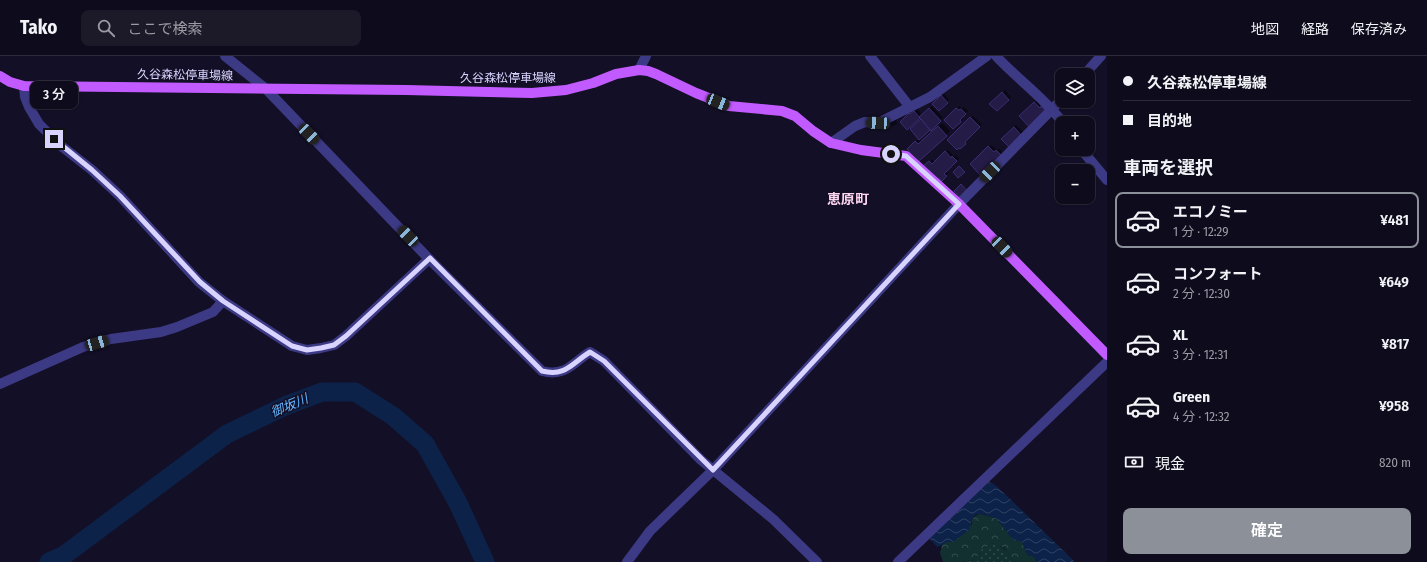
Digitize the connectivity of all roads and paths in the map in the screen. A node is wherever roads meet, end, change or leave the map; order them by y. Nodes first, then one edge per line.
1 (225, 56) edge
2 (646, 56) edge
3 (870, 56) edge
4 (987, 56) edge
5 (996, 56) edge
6 (1101, 56) edge
7 (1090, 68) edge
8 (639, 70) junction
9 (0, 76) edge
10 (24, 86) junction
11 (266, 89) junction
12 (909, 106) junction
13 (1053, 109) junction
14 (1058, 116) edge
15 (831, 143) junction
16 (1088, 156) edge
17 (1107, 180) edge
18 (959, 204) junction
19 (430, 258) junction
20 (223, 301) junction
21 (1107, 355) edge
22 (1107, 362) edge
23 (0, 384) edge
24 (713, 470) junction
25 (627, 562) edge
26 (817, 562) edge
27 (898, 562) edge

1 - 11 street
2 - 8 street
3 - 12 street
4 - 12 street
5 - 13 street
6 - 7 street
8 - 11 main road, 久谷森松停車場線
8 - 15 main road, 久谷森松停車場線
9 - 10 main road, 久谷森松停車場線
10 - 11 main road, 久谷森松停車場線
10 - 20 street
11 - 19 street
12 - 15 street
13 - 14 street
13 - 18 street
15 - 18 main road, 久谷森松停車場線
16 - 17 street
18 - 21 main road, 久谷森松停車場線
18 - 24 street
19 - 20 street
19 - 24 street
20 - 23 street
22 - 27 street
24 - 25 street
24 - 26 street

